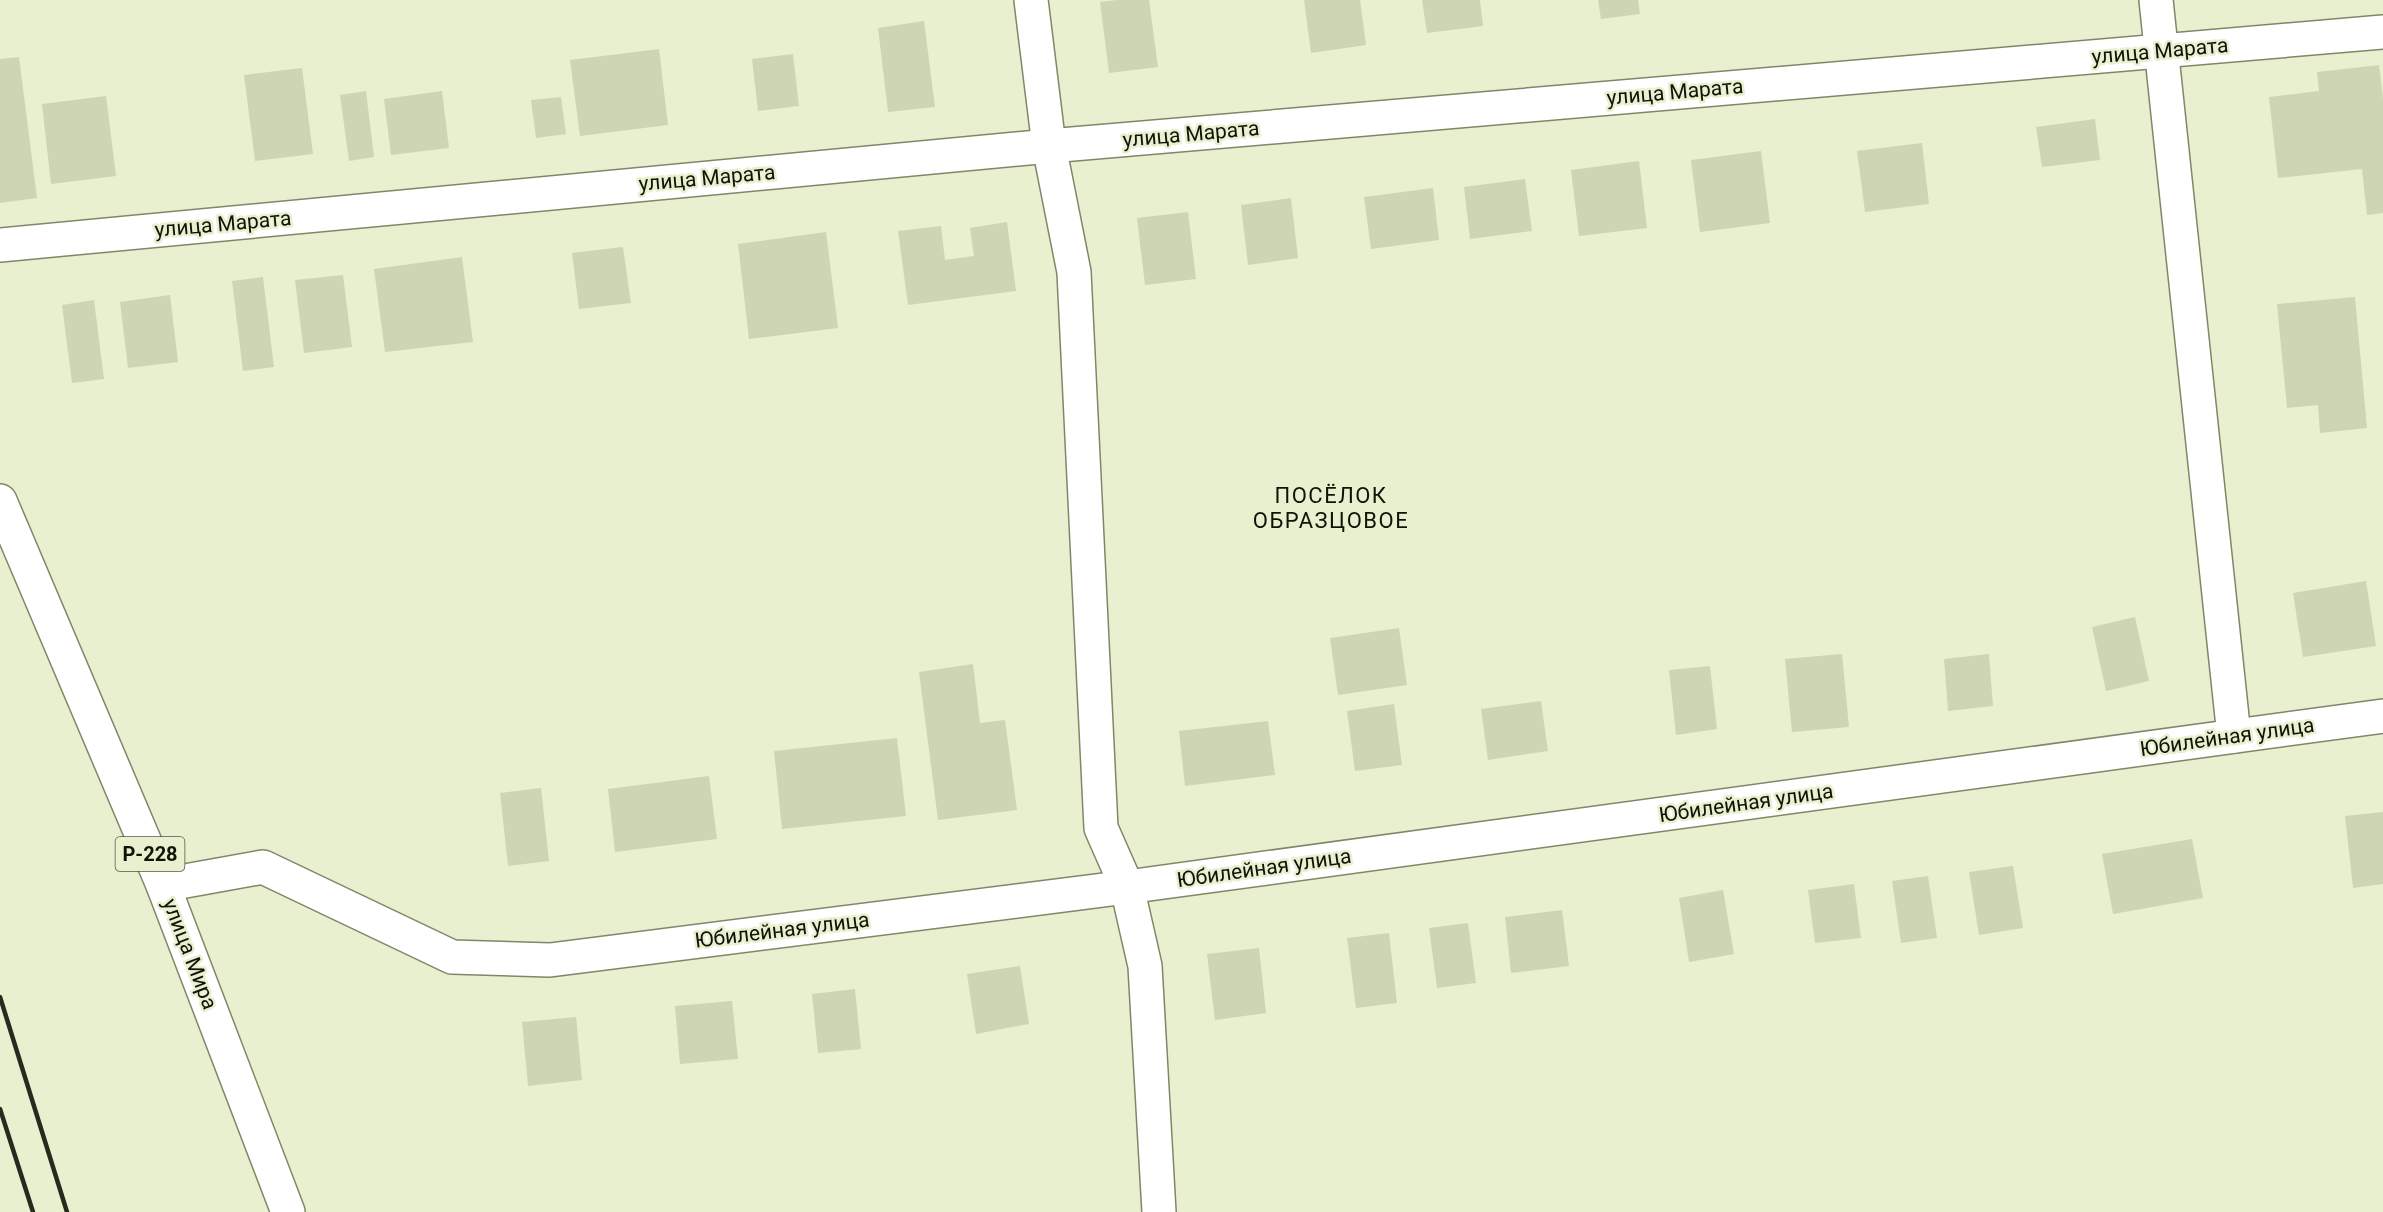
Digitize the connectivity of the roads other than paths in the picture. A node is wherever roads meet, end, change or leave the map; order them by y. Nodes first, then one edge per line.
1 (1031, 0) edge
2 (2156, 0) edge
3 (2383, 32) edge
4 (2161, 51) junction
5 (1049, 146) junction
6 (0, 246) edge
7 (0, 501) edge
8 (2383, 716) edge
9 (2234, 736) junction
10 (163, 885) junction
11 (1127, 887) junction
12 (288, 1212) edge
13 (1159, 1212) edge

1 - 5 street
2 - 4 street
3 - 4 street, улица Марата
4 - 5 street, улица Марата
4 - 9 street
5 - 6 street, улица Марата
5 - 11 street
7 - 10 street, улица Мира / Р-228
8 - 9 street, Юбилейная улица
9 - 11 street, Юбилейная улица
10 - 11 street, Юбилейная улица
10 - 12 street, улица Мира / Р-228
11 - 13 street

